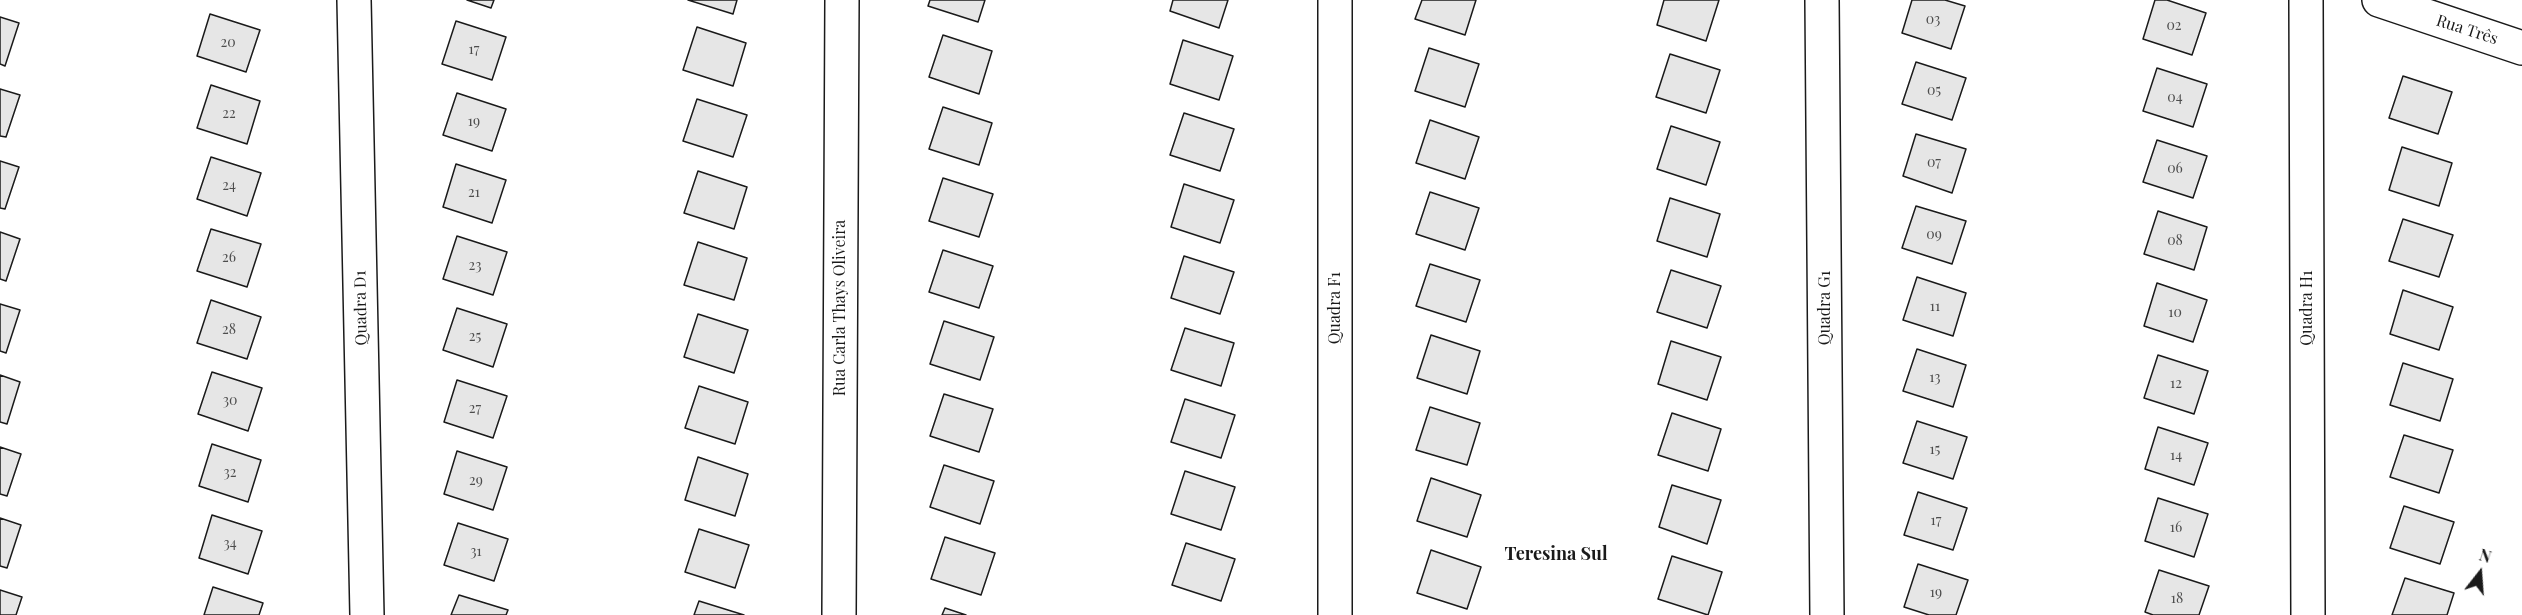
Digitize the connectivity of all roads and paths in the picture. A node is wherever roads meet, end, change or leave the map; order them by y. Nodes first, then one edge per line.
1 (354, 0) edge
2 (842, 0) edge
3 (1335, 0) edge
4 (1822, 0) edge
5 (2306, 0) edge
6 (2379, 0) edge
7 (2522, 48) edge
8 (367, 615) edge
9 (839, 615) edge
10 (1335, 615) edge
11 (1827, 615) edge
12 (2308, 615) edge

1 - 8 street, Quadra D1
2 - 9 street, Rua Carla Thays Oliveira
3 - 10 street, Quadra F1
4 - 11 street, Quadra G1
5 - 12 street, Quadra H1
6 - 7 street, Rua Três

